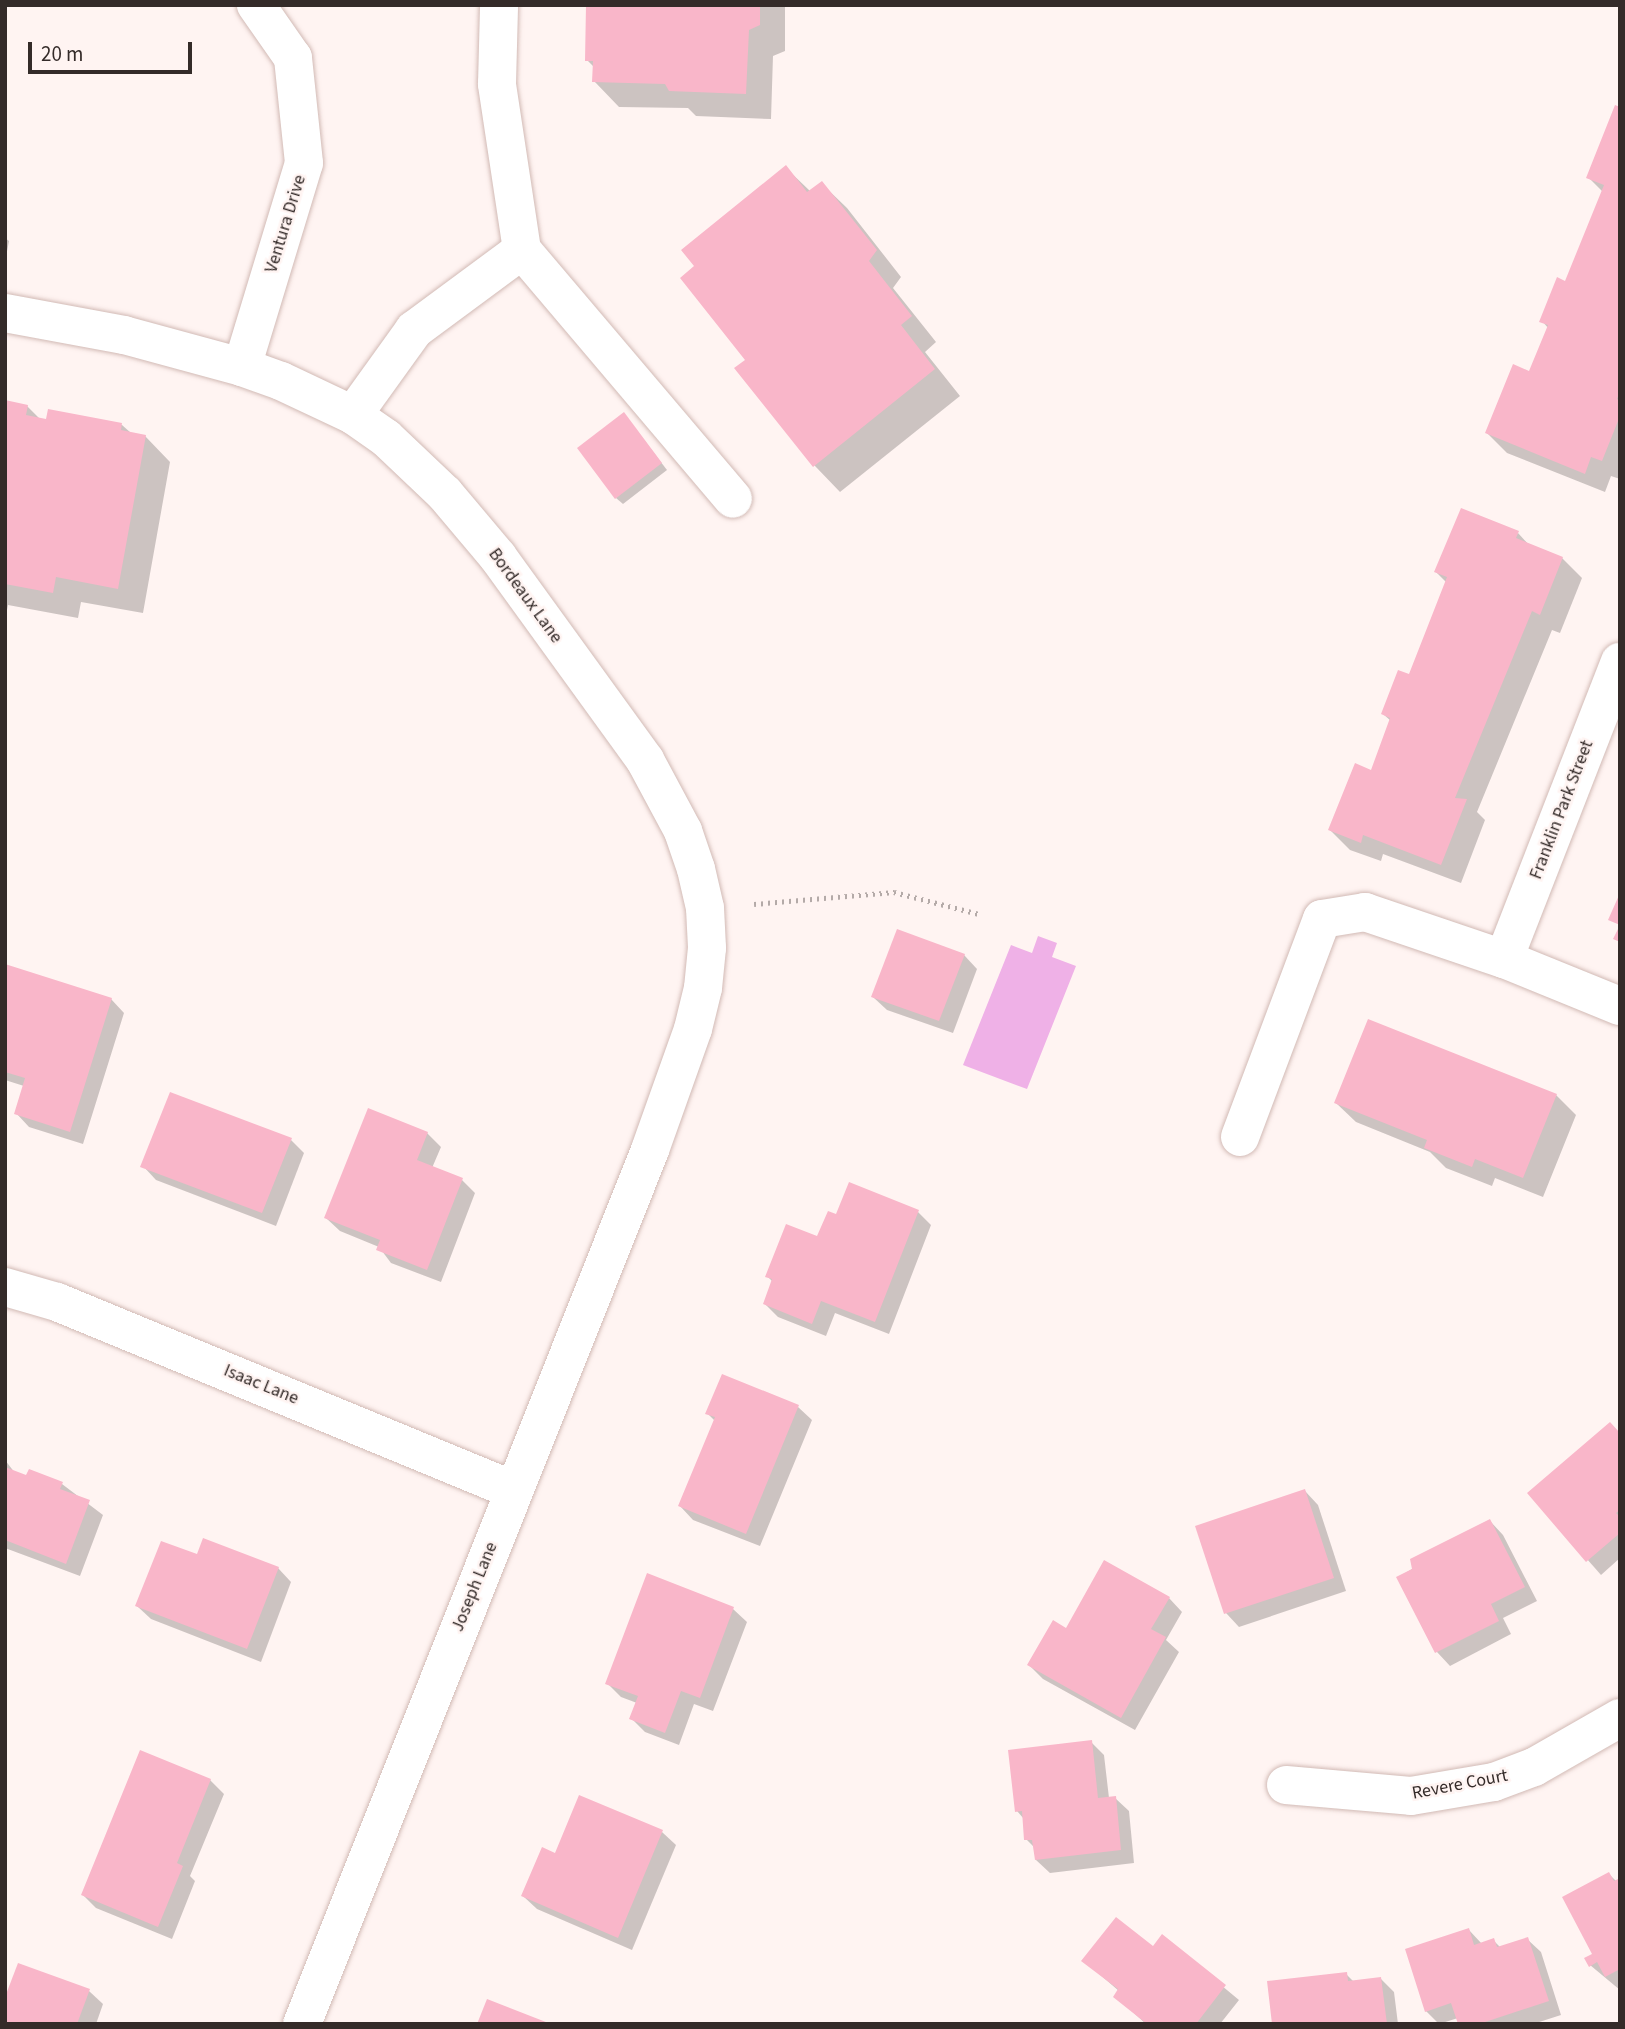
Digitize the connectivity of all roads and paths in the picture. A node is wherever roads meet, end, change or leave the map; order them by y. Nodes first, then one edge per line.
1 (256, 5) edge
2 (499, 5) edge
3 (522, 250) junction
4 (5, 313) edge
5 (242, 367) junction
6 (353, 415) junction
7 (733, 499) dead end
8 (1620, 662) edge
9 (705, 908) junction
10 (979, 914) dead end
11 (1504, 959) junction
12 (1620, 1006) edge
13 (1240, 1138) dead end
14 (650, 1150) joint
15 (5, 1287) edge
16 (513, 1490) junction
17 (1620, 1718) edge
18 (1286, 1785) dead end
19 (302, 2024) edge

1 - 5 street, Ventura Drive
2 - 3 street
3 - 6 street
3 - 7 street
4 - 5 street, Bordeaux Lane
5 - 6 street, Bordeaux Lane
6 - 9 street, Bordeaux Lane
8 - 11 street, Franklin Park Street
9 - 10 path
9 - 14 street, Bordeaux Lane
11 - 12 street
11 - 13 street
14 - 16 street, Joseph Lane
15 - 16 street, Isaac Lane
16 - 19 street, Joseph Lane
17 - 18 street, Revere Court

